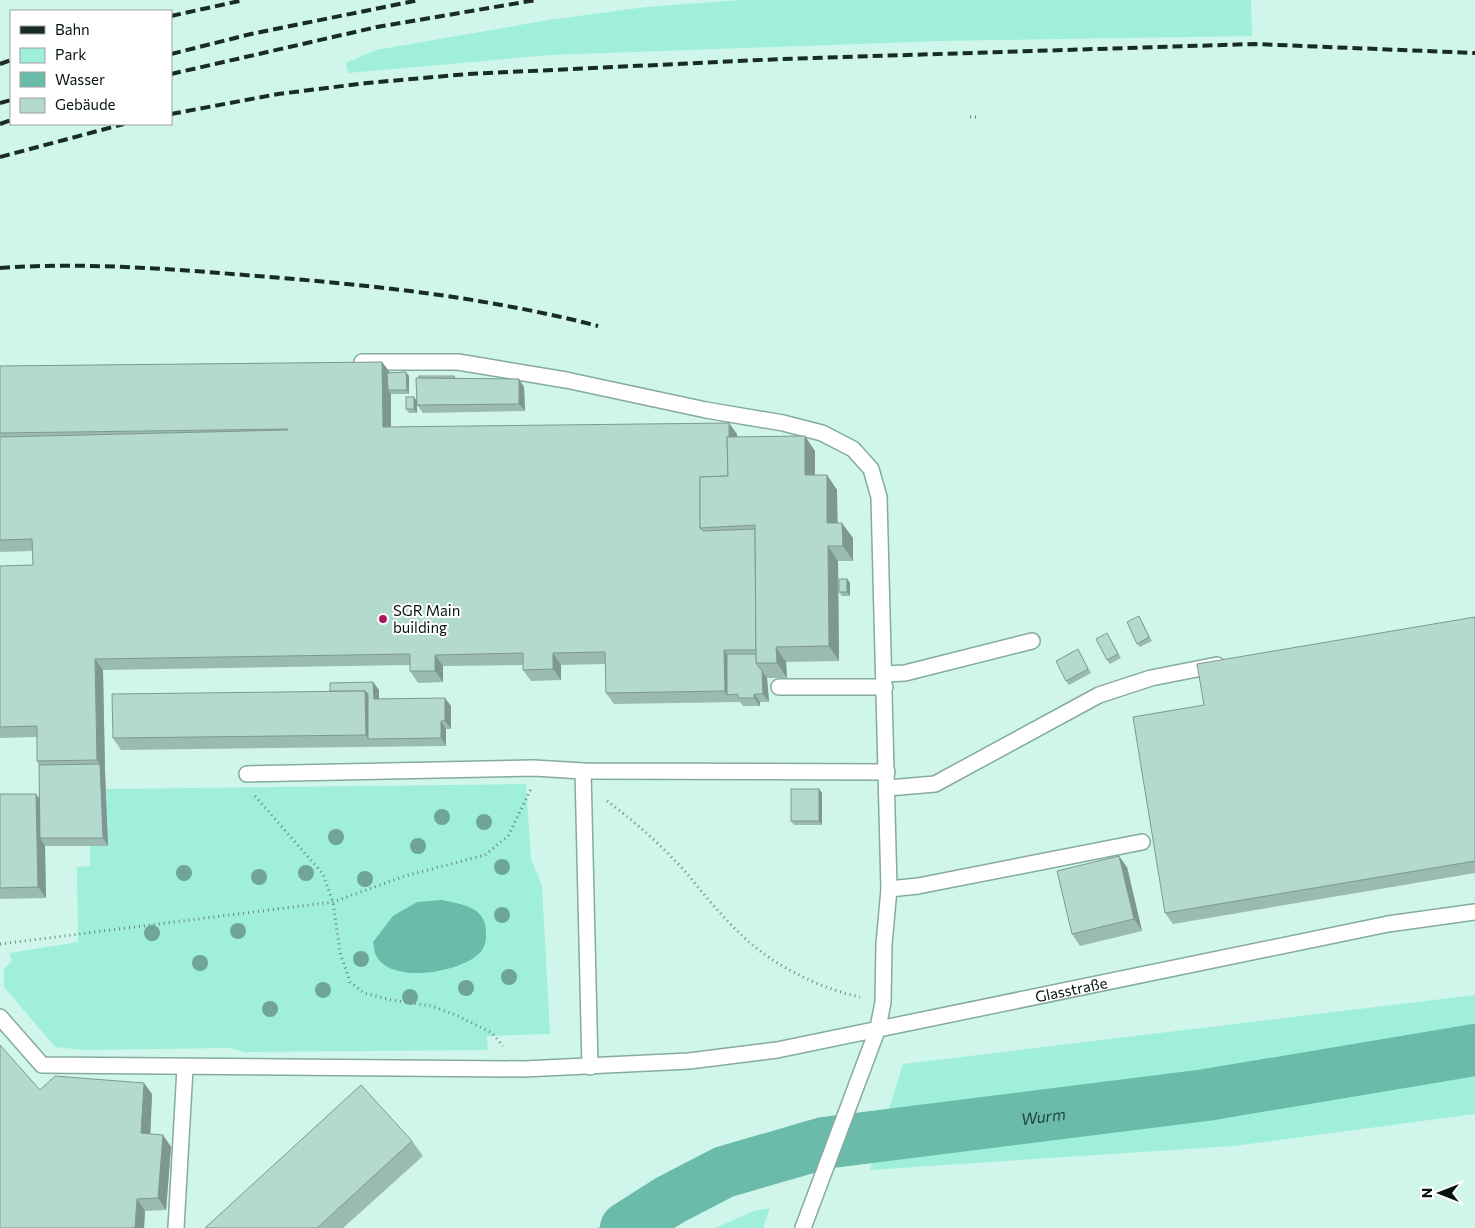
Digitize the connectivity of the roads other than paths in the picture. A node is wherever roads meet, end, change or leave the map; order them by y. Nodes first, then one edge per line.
1 (346, 362) edge
2 (1032, 641) dead end
3 (1234, 662) edge
4 (885, 680) junction
5 (779, 687) edge
6 (583, 771) junction
7 (887, 772) junction
8 (246, 774) road end
9 (888, 788) junction
10 (1142, 842) dead end
11 (889, 890) junction
12 (1475, 912) edge
13 (0, 1017) edge
14 (878, 1028) junction
15 (590, 1067) junction
16 (185, 1068) junction
17 (176, 1228) edge
18 (803, 1228) edge

1 - 4 lane
2 - 4 lane
3 - 9 lane
4 - 5 lane
4 - 7 lane
6 - 7 lane
6 - 8 lane
6 - 15 lane
7 - 9 lane
9 - 11 lane
10 - 11 lane
11 - 14 lane
12 - 14 lane, Glasstraße
13 - 16 lane, Glasstraße
14 - 15 lane, Glasstraße
14 - 18 lane
15 - 16 lane, Glasstraße
16 - 17 lane

